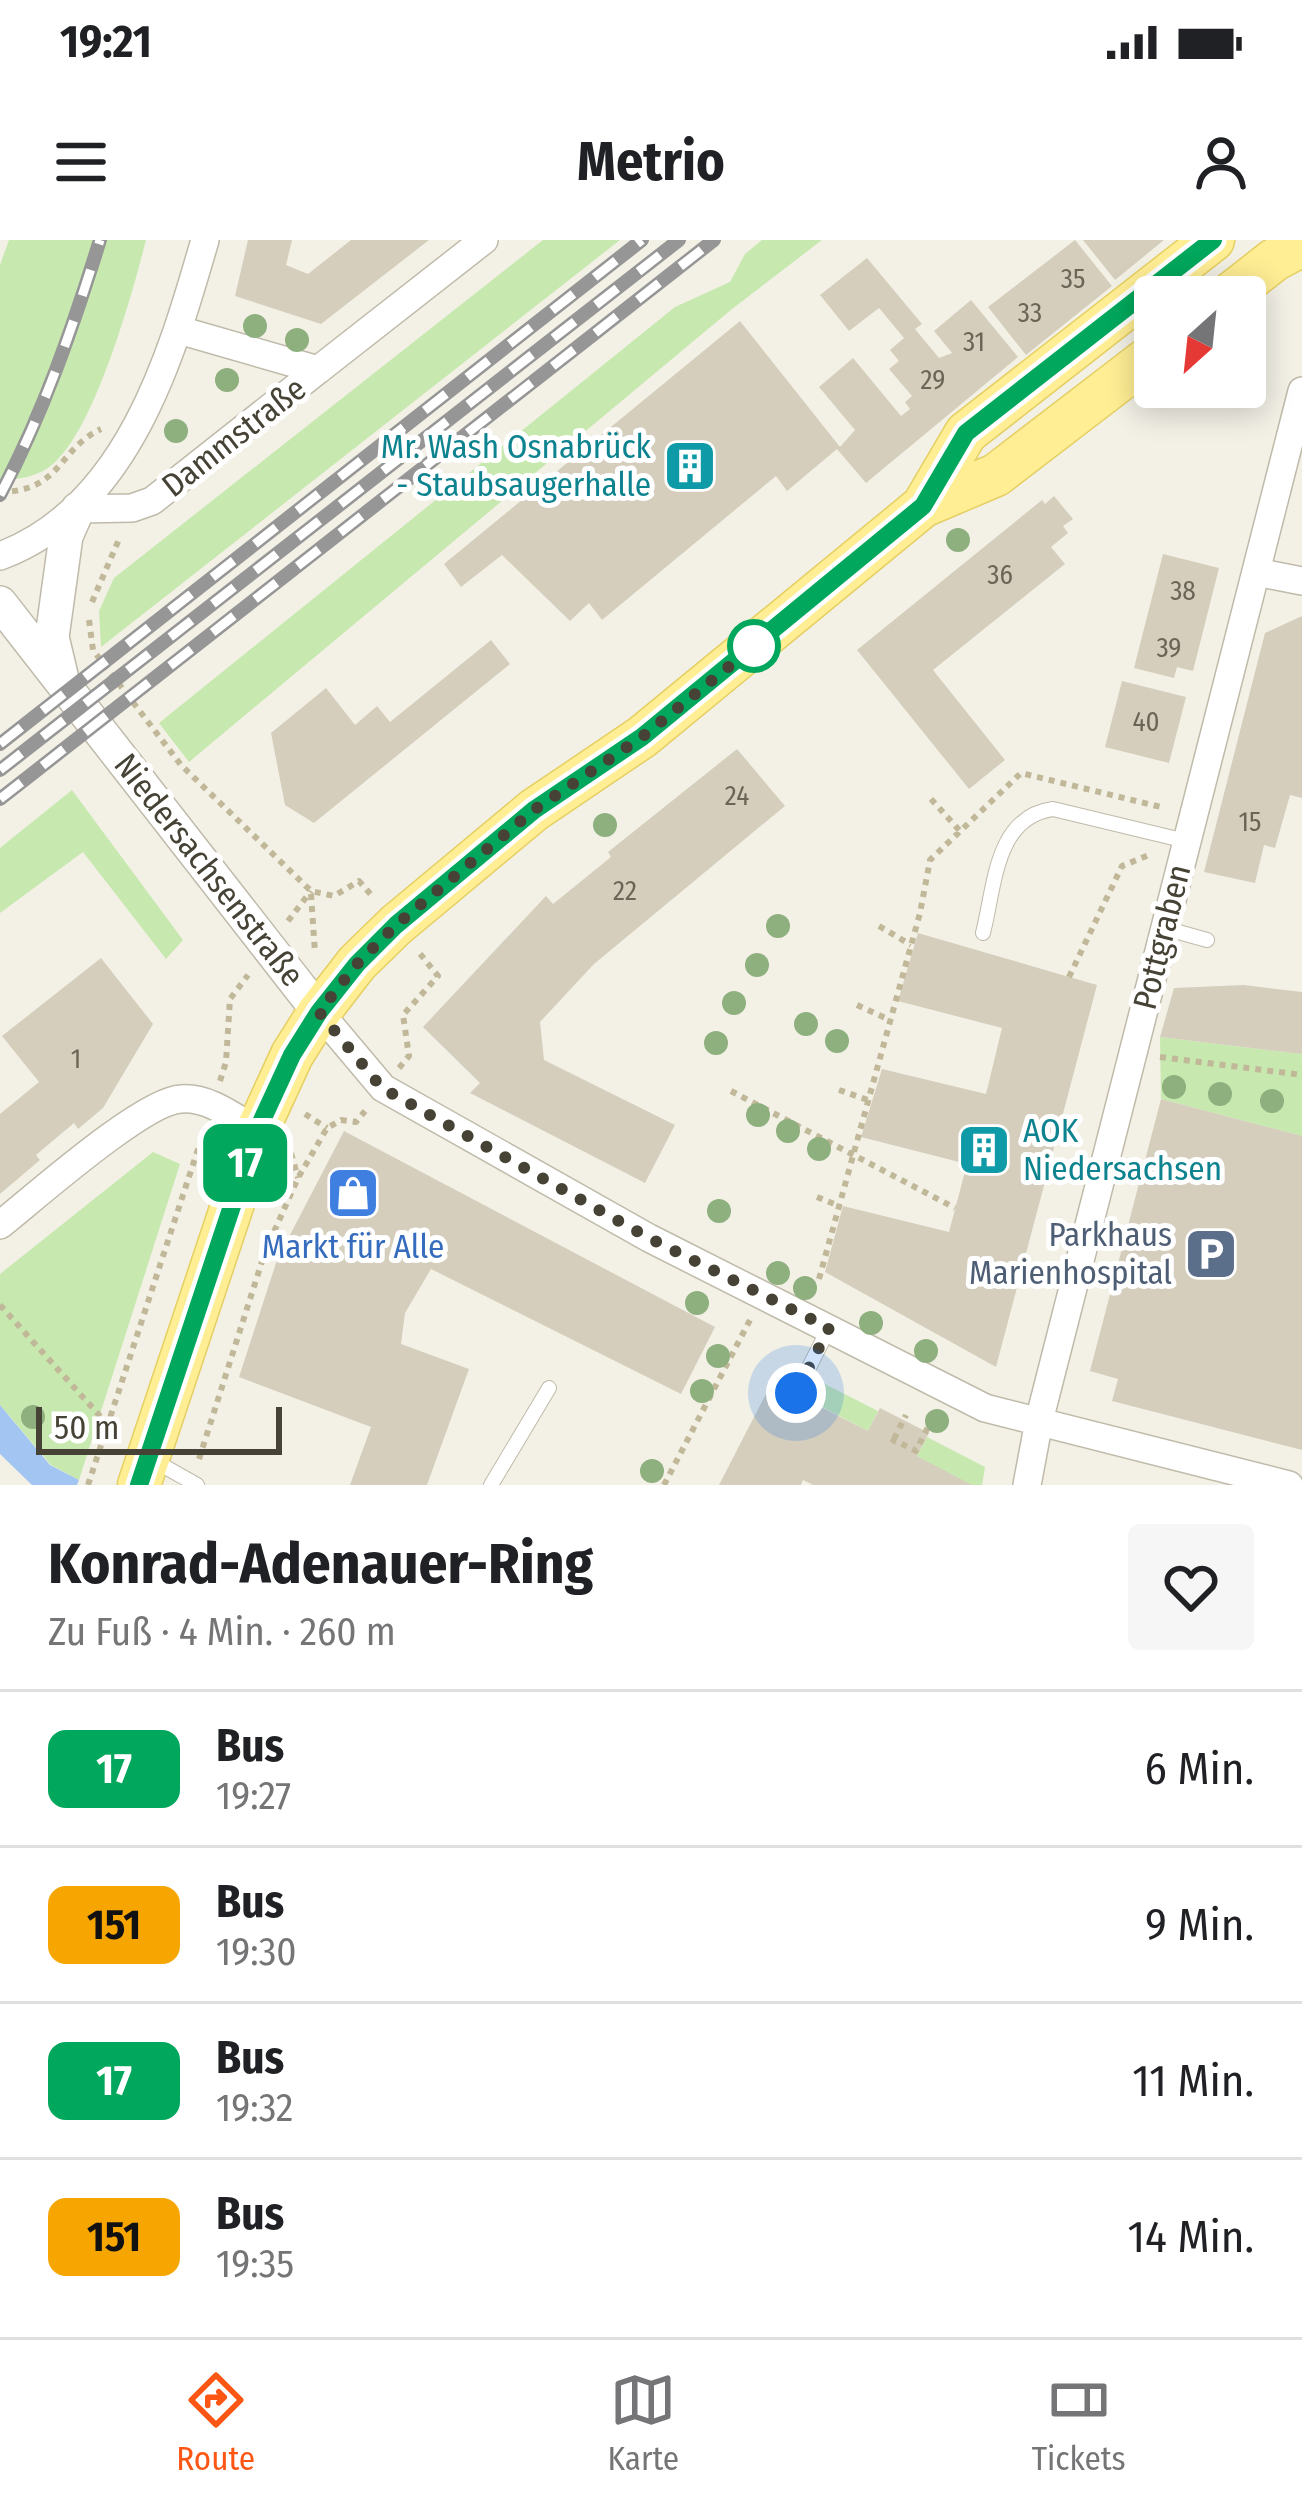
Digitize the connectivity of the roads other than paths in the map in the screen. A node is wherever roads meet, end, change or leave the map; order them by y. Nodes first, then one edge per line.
1 (205, 240) edge
2 (484, 240) edge
3 (1213, 240) edge
4 (1302, 245) edge
5 (1254, 276) edge
6 (179, 330) junction
7 (1134, 368) edge
8 (319, 370) junction
9 (1302, 391) edge
10 (923, 506) junction
11 (78, 509) junction
12 (0, 556) edge
13 (1256, 572) junction
14 (1302, 581) edge
15 (0, 603) edge
16 (63, 683) junction
17 (1186, 841) junction
18 (1164, 928) junction
19 (983, 933) dead end
20 (1207, 940) dead end
21 (319, 1012) junction
22 (257, 1131) junction
23 (0, 1226) edge
24 (829, 1328) junction
25 (549, 1388) dead end
26 (796, 1393) dead end
27 (1039, 1421) junction
28 (144, 1471) edge
29 (194, 1484) edge
30 (491, 1485) edge
31 (1027, 1485) edge
32 (1289, 1485) edge

1 - 6 street
2 - 8 street, Dammstraße
3 - 10 main road
4 - 5 main road
6 - 8 street, Dammstraße
6 - 11 street
7 - 10 main road
8 - 11 street, Dammstraße
9 - 13 street, Pottgraben
10 - 21 main road
11 - 12 street
11 - 16 street
13 - 14 street
13 - 17 street, Pottgraben
15 - 16 street, Niedersachsenstraße
16 - 21 street, Niedersachsenstraße
17 - 18 street, Pottgraben
17 - 19 lane
18 - 20 lane
18 - 27 street, Pottgraben
21 - 22 main road
21 - 24 street, Niedersachsenstraße
22 - 23 street
22 - 28 main road
24 - 26 lane
24 - 27 street, Niedersachsenstraße
25 - 30 lane
27 - 31 street, Pottgraben
27 - 32 street, Niedersachsenstraße
28 - 29 lane

